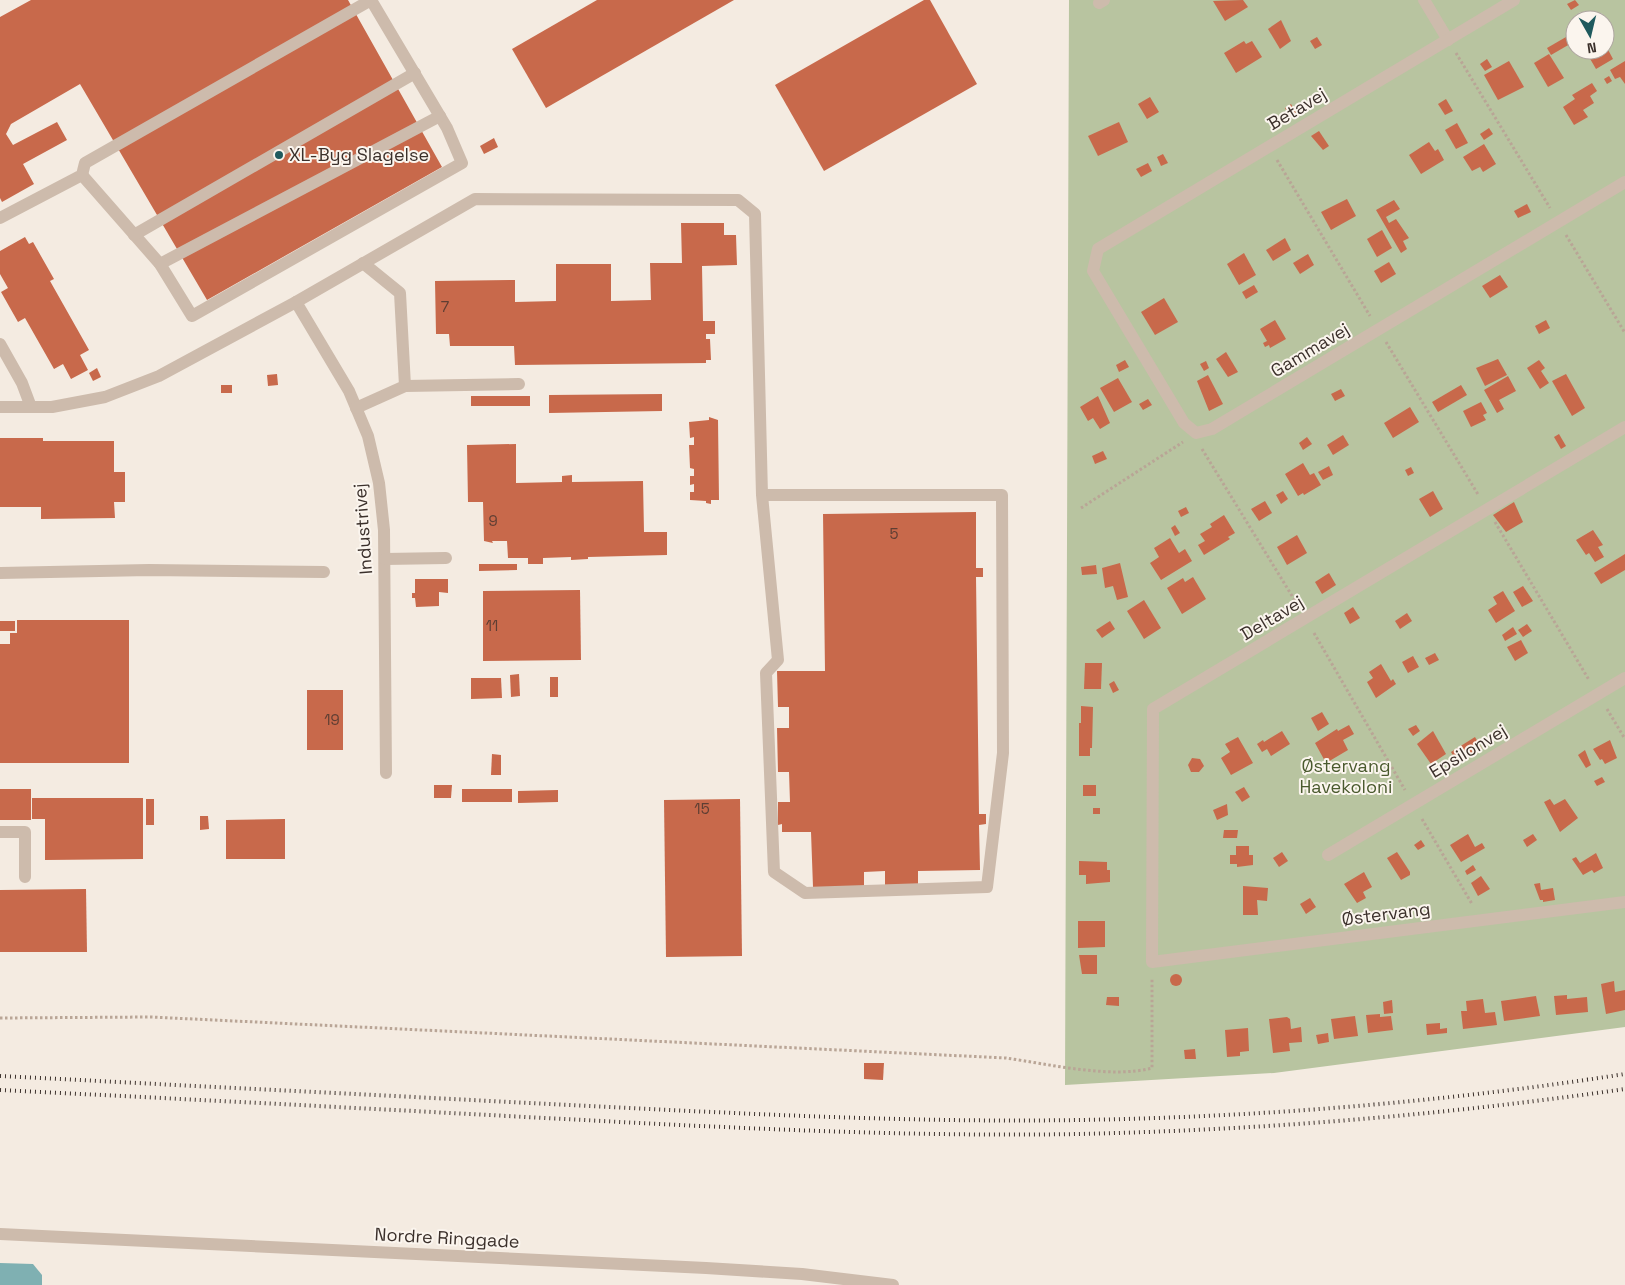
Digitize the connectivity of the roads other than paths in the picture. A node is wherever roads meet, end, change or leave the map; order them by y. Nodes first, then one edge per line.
1 (371, 0) edge
2 (1424, 0) edge
3 (1514, 0) edge
4 (1448, 40) junction
5 (415, 73) junction
6 (440, 116) junction
7 (82, 175) junction
8 (1625, 182) edge
9 (0, 218) edge
10 (134, 234) junction
11 (1098, 249) joint
12 (363, 263) junction
13 (160, 264) junction
14 (296, 302) junction
15 (0, 344) edge
16 (520, 384) dead end
17 (405, 386) junction
18 (0, 407) edge
19 (30, 407) junction
20 (356, 408) junction
21 (1625, 427) edge
22 (762, 495) junction
23 (446, 558) dead end
24 (385, 559) junction
25 (324, 572) dead end
26 (0, 573) edge
27 (1625, 678) edge
28 (386, 773) dead end
29 (0, 832) edge
30 (1328, 855) dead end
31 (25, 877) dead end
32 (1625, 902) edge
33 (1152, 962) joint
34 (0, 1234) edge
35 (893, 1285) edge

1 - 5 street
1 - 7 street
2 - 4 street
3 - 4 street, Betavej
4 - 11 street, Betavej
5 - 6 street
5 - 10 street
6 - 13 street
6 - 13 street
7 - 9 street
7 - 10 street
8 - 11 street, Gammavej
10 - 13 street
12 - 14 street
12 - 17 street
12 - 22 street
14 - 19 street
14 - 20 street, Industrivej
15 - 19 street
16 - 17 street
17 - 20 street
18 - 19 street
20 - 24 street, Industrivej
21 - 33 street, Deltavej
22 - 22 street
23 - 24 street
24 - 28 street, Industrivej
25 - 26 street
27 - 30 street, Epsilonvej
29 - 31 street
32 - 33 street, Østervang
34 - 35 street, Nordre Ringgade

